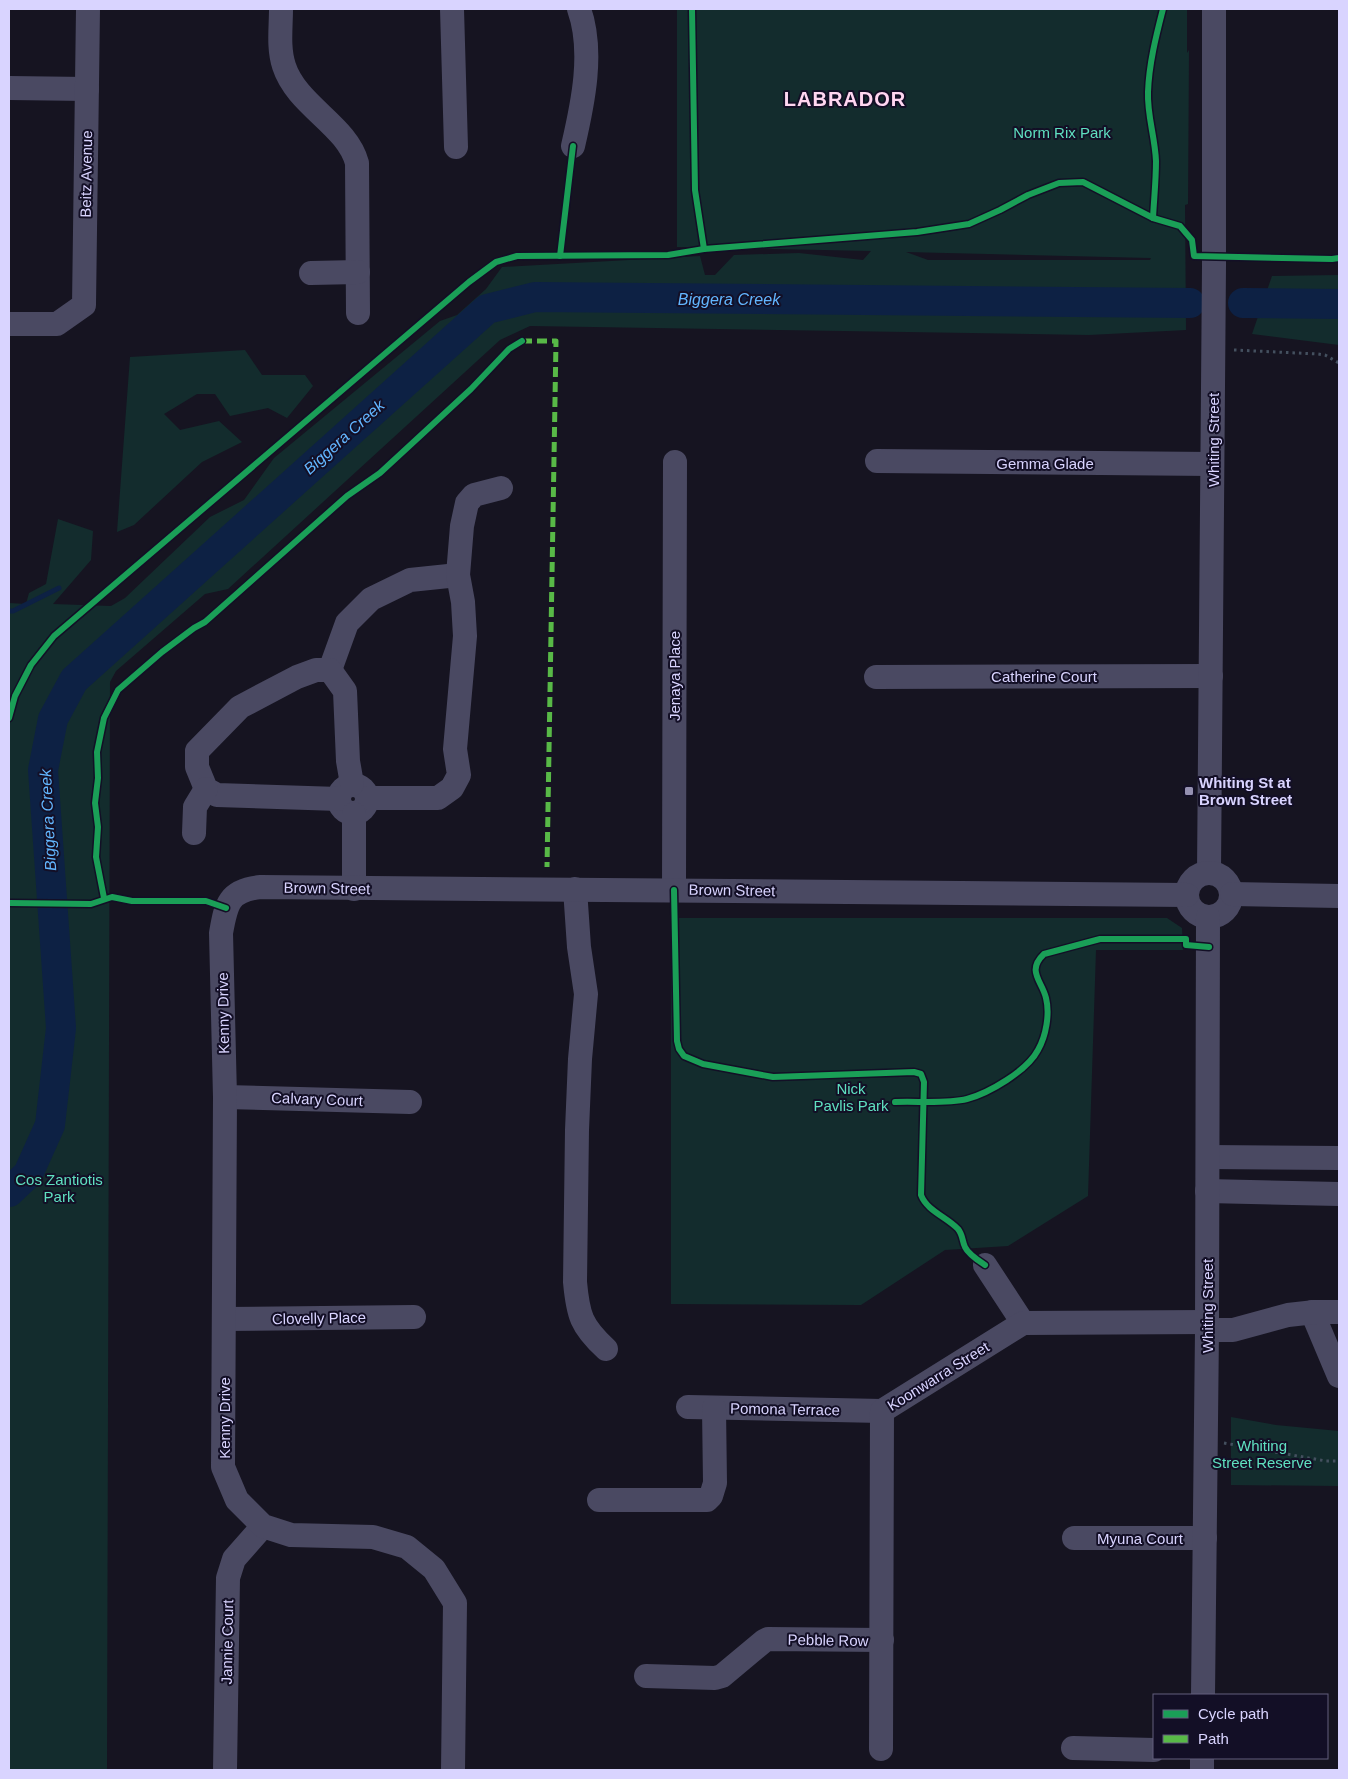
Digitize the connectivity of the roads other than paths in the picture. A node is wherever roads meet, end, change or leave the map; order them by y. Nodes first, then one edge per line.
1 (88, 9) edge
2 (281, 9) edge
3 (452, 9) edge
4 (579, 9) edge
5 (1214, 9) edge
6 (9, 88) edge
7 (87, 89) junction
8 (572, 146) dead end
9 (456, 147) dead end
10 (358, 272) junction
11 (311, 273) dead end
12 (358, 313) dead end
13 (9, 324) edge
14 (675, 462) dead end
15 (877, 462) dead end
16 (1212, 464) junction
17 (501, 488) dead end
18 (458, 575) junction
19 (330, 670) junction
20 (1211, 676) junction
21 (876, 677) dead end
22 (206, 789) junction
23 (353, 799) junction
24 (194, 833) dead end
25 (1209, 872) junction
26 (354, 889) junction
27 (575, 889) junction
28 (674, 890) junction
29 (1232, 894) junction
30 (1187, 895) junction
31 (1339, 896) edge
32 (226, 908) joint
33 (1208, 917) junction
34 (225, 1097) junction
35 (410, 1102) dead end
36 (1208, 1157) junction
37 (1339, 1158) edge
38 (1208, 1192) junction
39 (1339, 1194) edge
40 (985, 1266) dead end
41 (1312, 1312) junction
42 (1339, 1312) edge
43 (414, 1317) dead end
44 (224, 1319) junction
45 (1023, 1323) junction
46 (1207, 1326) junction
47 (606, 1348) dead end
48 (1339, 1376) edge
49 (688, 1407) dead end
50 (714, 1408) junction
51 (882, 1411) junction
52 (599, 1500) dead end
53 (263, 1526) junction
54 (1074, 1538) dead end
55 (1205, 1538) junction
56 (882, 1640) junction
57 (646, 1676) dead end
58 (1203, 1694) edge
59 (1073, 1748) dead end
60 (881, 1749) dead end
61 (1153, 1750) edge
62 (225, 1770) edge
63 (453, 1770) edge

1 - 7 street, Beitz Avenue
2 - 10 street
3 - 9 street
4 - 8 street
5 - 16 street, Whiting Street
6 - 7 street
7 - 13 street, Beitz Avenue
10 - 11 street
10 - 12 street
14 - 28 street, Jenaya Place
15 - 16 street, Gemma Glade
16 - 20 street, Whiting Street
17 - 18 street
18 - 19 street
18 - 23 street
19 - 22 street
19 - 23 street
20 - 21 street, Catherine Court
20 - 25 street, Whiting Street
22 - 23 street
22 - 24 street
23 - 26 street
25 - 29 street
25 - 30 street
26 - 27 street, Brown Street
26 - 32 street, Brown Street
27 - 28 street, Brown Street
27 - 47 street
28 - 30 street, Brown Street
29 - 31 street
29 - 33 street
30 - 33 street
32 - 34 street, Kenny Drive
33 - 36 street, Whiting Street
34 - 35 street, Calvary Court
34 - 44 street, Kenny Drive
36 - 37 street
36 - 38 street, Whiting Street
38 - 39 street
38 - 46 street, Whiting Street
40 - 45 street
41 - 42 street
41 - 46 street
41 - 48 street
43 - 44 street, Clovelly Place
44 - 53 street, Kenny Drive
45 - 46 street
45 - 51 street, Koonwarra Street
46 - 55 street, Whiting Street
49 - 50 street, Pomona Terrace
50 - 51 street, Pomona Terrace
50 - 52 street
51 - 56 street, Koonwarra Street
53 - 62 street, Jannie Court
53 - 63 street, Kenny Drive
54 - 55 street, Myuna Court
55 - 58 street, Whiting Street
56 - 57 street, Pebble Row
56 - 60 street, Koonwarra Street
59 - 61 street

